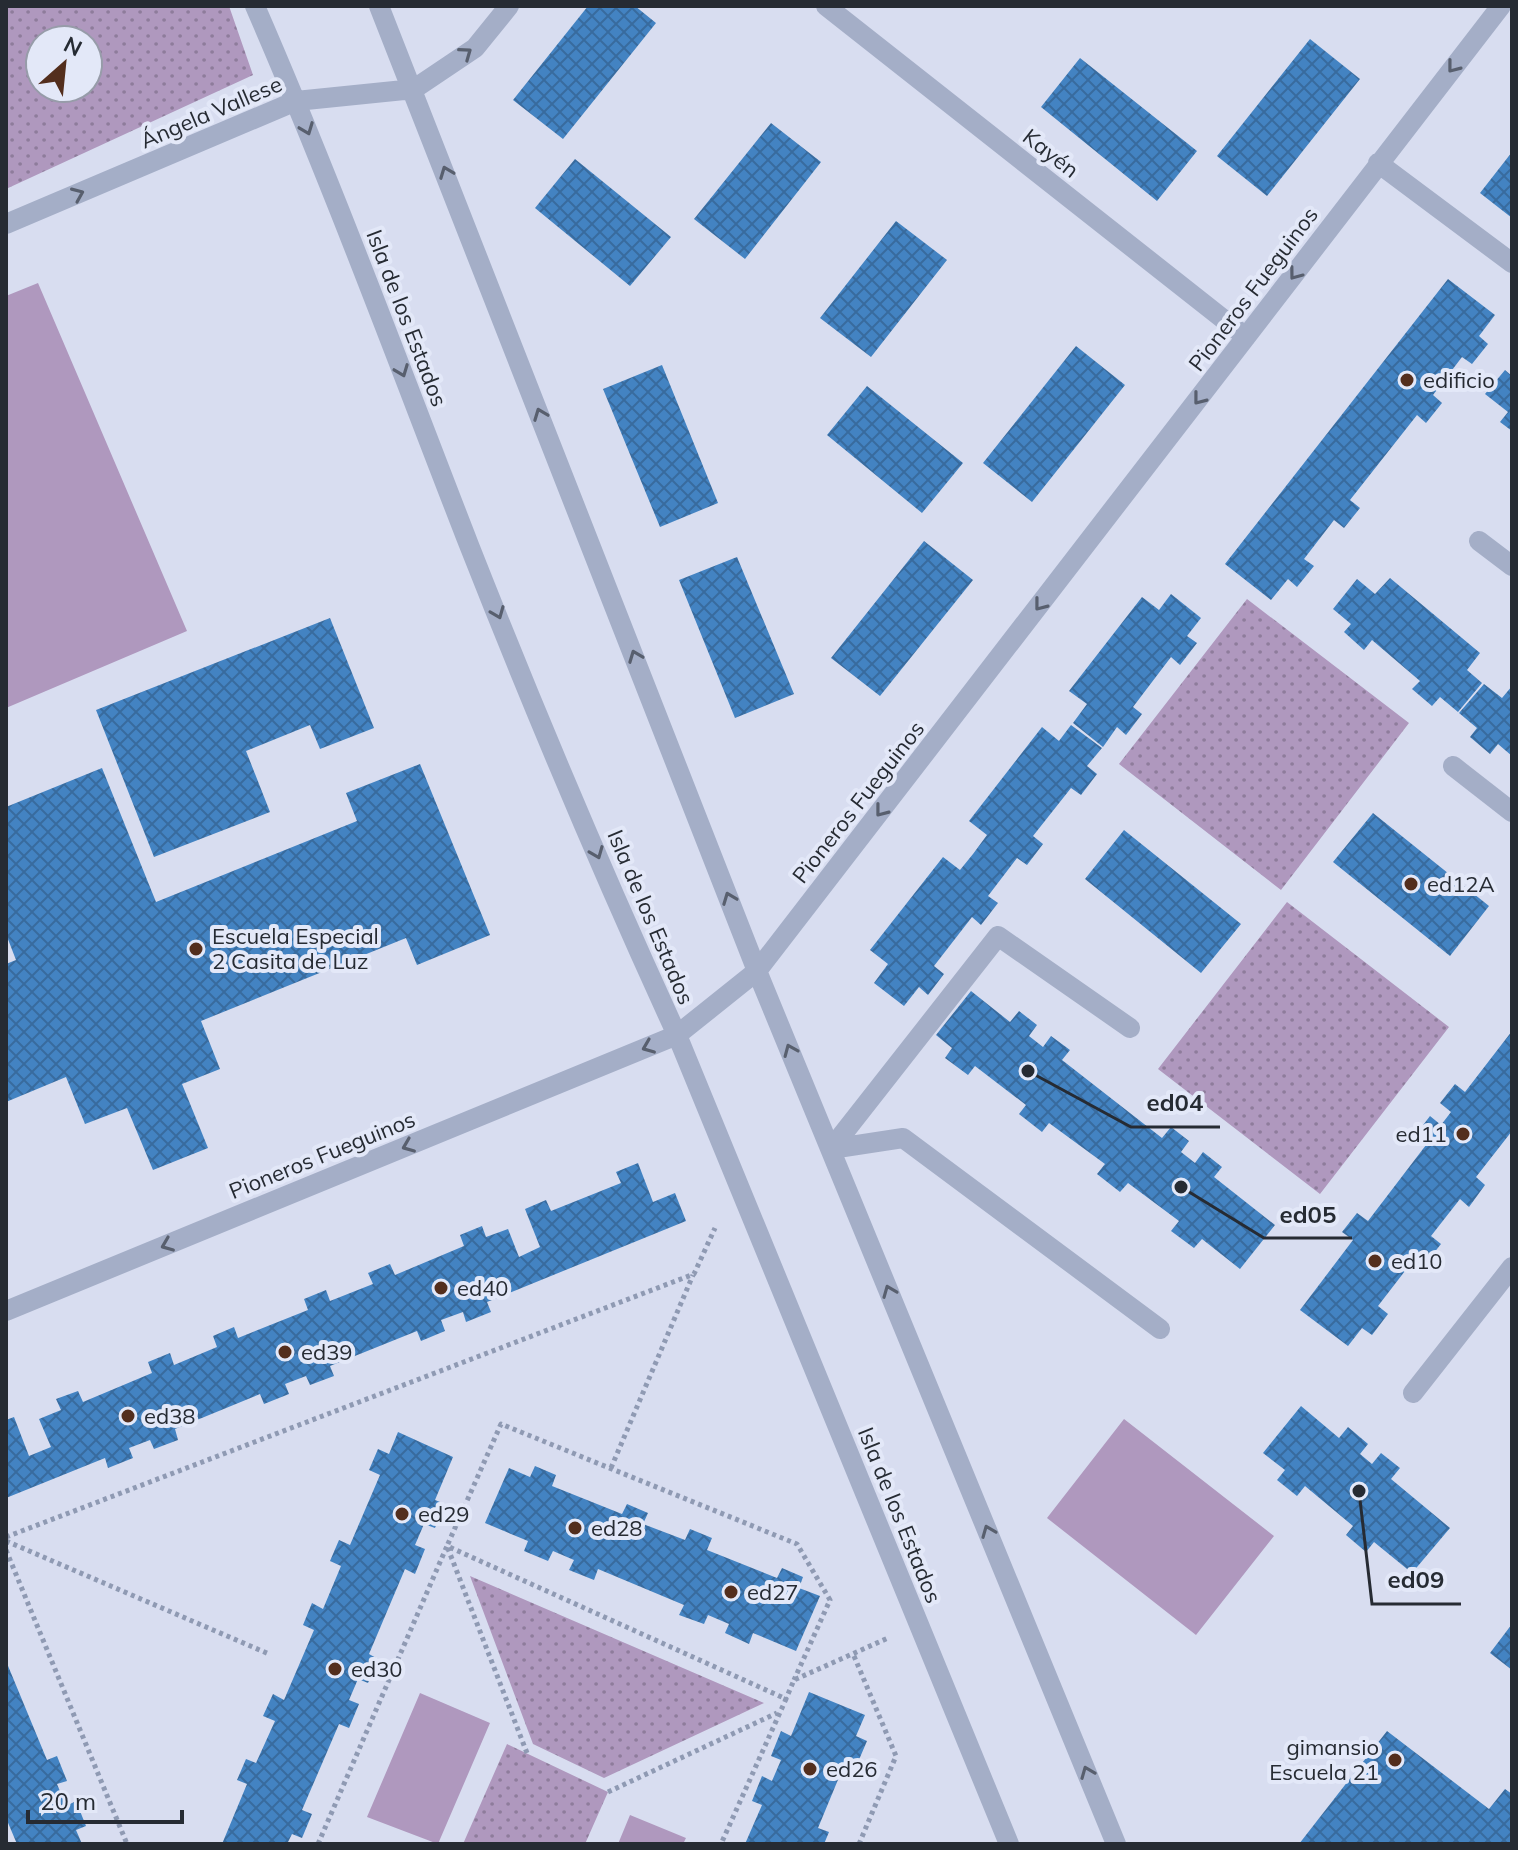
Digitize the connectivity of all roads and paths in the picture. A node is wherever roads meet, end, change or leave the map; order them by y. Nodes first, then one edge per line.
1 (255, 6) edge
2 (379, 6) edge
3 (509, 6) edge
4 (826, 6) edge
5 (1501, 6) edge
6 (414, 89) junction
7 (296, 101) junction
8 (1378, 163) junction
9 (6, 224) edge
10 (1512, 263) edge
11 (1246, 337) junction
12 (1479, 541) dead end
13 (1512, 566) edge
14 (1453, 766) dead end
15 (1512, 812) edge
16 (757, 971) junction
17 (1130, 1028) dead end
18 (677, 1035) junction
19 (831, 1149) junction
20 (737, 1181) junction
21 (1512, 1267) edge
22 (694, 1274) junction
23 (6, 1311) edge
24 (1160, 1329) dead end
25 (1413, 1393) dead end
26 (611, 1468) junction
27 (6, 1539) edge
28 (447, 1546) junction
29 (6, 1550) edge
30 (918, 1623) junction
31 (269, 1654) dead end
32 (854, 1656) junction
33 (794, 1680) junction
34 (786, 1699) junction
35 (527, 1753) dead end
36 (608, 1792) dead end
37 (127, 1844) edge
38 (318, 1844) edge
39 (721, 1844) edge
40 (859, 1844) edge
41 (1009, 1844) edge
42 (1116, 1844) edge

1 - 7 street, Isla de los Estados
2 - 6 street
6 -> 3 street, Ángela Vallese
4 - 11 street, Kayén
5 -> 8 street, Pioneros Fueguinos
6 - 7 street, Ángela Vallese
16 -> 6 street
9 -> 7 street, Ángela Vallese
7 -> 18 street, Isla de los Estados
8 - 10 street
8 -> 11 street, Pioneros Fueguinos
11 -> 16 street, Pioneros Fueguinos
12 - 13 street
14 - 15 street
16 - 18 street, Pioneros Fueguinos
19 -> 16 street
17 - 19 street
18 - 20 street, Isla de los Estados
18 -> 23 street, Pioneros Fueguinos
19 - 24 street
42 -> 19 street
20 - 22 path
20 - 30 street, Isla de los Estados
21 - 25 street
22 - 26 path
22 - 27 path
26 - 28 path
26 - 33 path
27 - 31 path
28 - 34 path
28 - 35 path
28 - 38 path
29 - 37 path
30 - 32 path
30 - 41 street, Isla de los Estados
32 - 33 path
32 - 40 path
33 - 34 path
34 - 36 path
34 - 39 path

